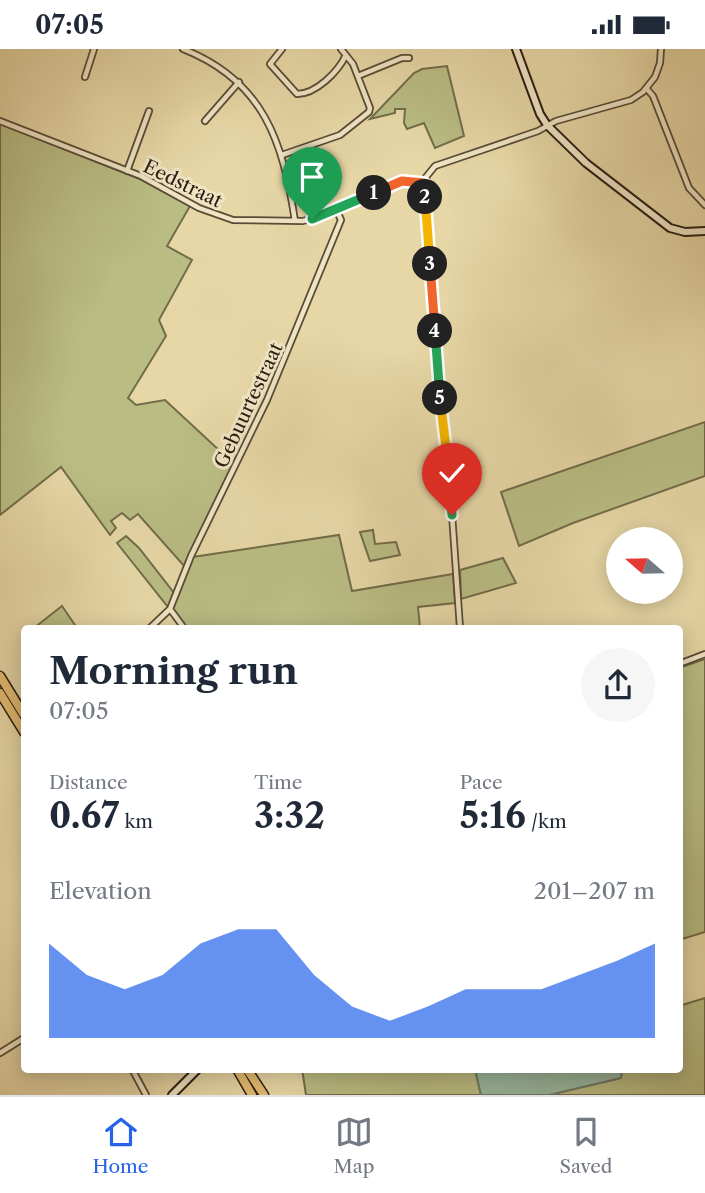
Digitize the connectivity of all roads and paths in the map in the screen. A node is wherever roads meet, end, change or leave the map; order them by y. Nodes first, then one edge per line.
1 (94, 49) edge
2 (183, 49) edge
3 (208, 49) edge
4 (282, 49) edge
5 (341, 49) edge
6 (516, 49) edge
7 (661, 49) edge
8 (347, 55) junction
9 (203, 57) junction
10 (409, 58) dead end
11 (358, 76) junction
12 (85, 77) dead end
13 (239, 82) junction
14 (647, 89) junction
15 (149, 111) dead end
16 (0, 121) edge
17 (205, 121) dead end
18 (547, 125) junction
19 (282, 155) junction
20 (127, 171) junction
21 (424, 183) junction
22 (705, 205) edge
23 (336, 209) junction
24 (295, 221) junction
25 (705, 231) edge
26 (170, 609) junction
27 (153, 625) edge
28 (182, 625) edge
29 (460, 625) edge
30 (705, 654) edge
31 (683, 662) edge
32 (0, 676) edge
33 (0, 693) edge
34 (21, 710) edge
35 (21, 727) edge
36 (21, 1040) edge
37 (0, 1053) edge
38 (134, 1073) edge
39 (194, 1073) edge
40 (239, 1073) edge
41 (250, 1073) edge
42 (146, 1095) edge
43 (172, 1095) edge
44 (252, 1095) edge
45 (264, 1095) edge

1 - 12 street
2 - 9 street
3 - 9 street
4 - 8 street
5 - 8 street
6 - 18 street
7 - 14 street
8 - 11 street
9 - 13 street
10 - 11 street
11 - 19 street
13 - 17 street
13 - 19 street
14 - 18 street
14 - 22 street
15 - 20 street
16 - 20 street, Eedstraat
18 - 21 street
18 - 25 street
19 - 24 street
20 - 24 street, Eedstraat
21 - 23 street, Eedstraat
21 - 29 street
23 - 24 street, Eedstraat
23 - 26 street, Gebuurtestraat
26 - 27 street, Gebuurtestraat
26 - 28 street
30 - 31 street
32 - 34 highway
33 - 35 highway
36 - 37 street
38 - 42 street
39 - 43 street
40 - 44 highway
41 - 45 highway

